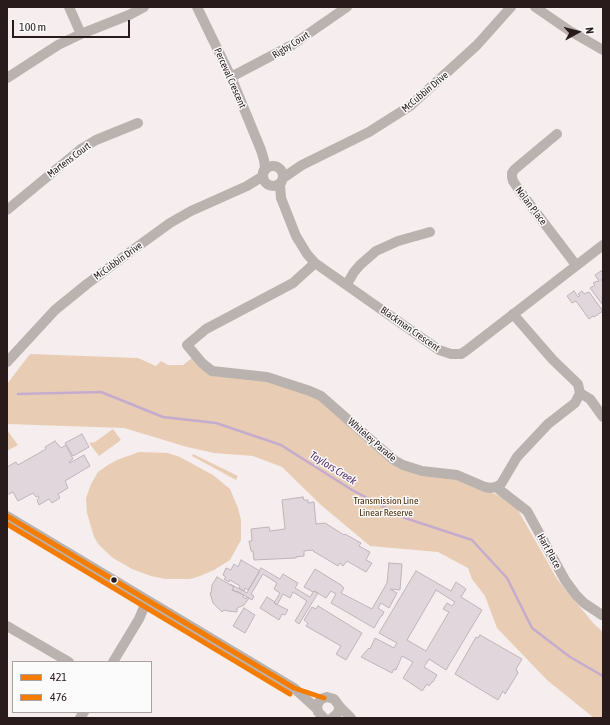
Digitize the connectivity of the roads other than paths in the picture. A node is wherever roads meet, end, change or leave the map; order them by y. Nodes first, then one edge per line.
1 (69, 7) edge
2 (144, 7) edge
3 (197, 7) edge
4 (347, 7) edge
5 (511, 7) edge
6 (535, 7) edge
7 (81, 34) junction
8 (603, 50) edge
9 (231, 77) junction
10 (7, 78) edge
11 (138, 123) dead end
12 (557, 134) dead end
13 (261, 150) junction
14 (302, 166) junction
15 (278, 167) junction
16 (265, 179) junction
17 (282, 180) junction
18 (281, 198) junction
19 (7, 210) edge
20 (430, 232) dead end
21 (603, 245) edge
22 (315, 263) junction
23 (576, 266) junction
24 (347, 284) junction
25 (513, 314) junction
26 (7, 362) edge
27 (580, 394) junction
28 (603, 417) edge
29 (496, 487) junction
30 (7, 516) edge
31 (150, 602) junction
32 (602, 615) dead end
33 (7, 626) edge
34 (67, 661) edge
35 (114, 661) edge
36 (294, 688) junction
37 (324, 698) junction
38 (340, 707) junction
39 (319, 714) edge
40 (332, 718) edge
41 (351, 718) edge

1 - 7 street
2 - 7 street
3 - 9 street, Perceval Crescent
4 - 9 street, Rigby Court
5 - 14 street, McCubbin Drive
6 - 8 street
7 - 10 street
9 - 13 street, Perceval Crescent
11 - 19 street, Martens Court
12 - 23 street, Nolan Place
13 - 15 street, Perceval Crescent
13 - 16 street, Perceval Crescent
14 - 15 street, McCubbin Drive
14 - 17 street, McCubbin Drive
15 - 16 street
15 - 17 street
16 - 17 street
16 - 18 street, Blackman Crescent
16 - 26 street, McCubbin Drive
17 - 18 street, Blackman Crescent
18 - 22 street, Blackman Crescent
20 - 24 street
21 - 23 street, Blackman Crescent
22 - 24 street, Blackman Crescent
22 - 29 street, Whiteley Parade
23 - 25 street, Blackman Crescent
24 - 25 street, Blackman Crescent
25 - 27 street
27 - 28 street
27 - 29 street
29 - 32 street, Hart Place
30 - 31 street
31 - 35 street
31 - 36 street
33 - 34 street
36 - 37 street
36 - 39 street
37 - 38 street
37 - 39 street
38 - 40 street
38 - 41 street

